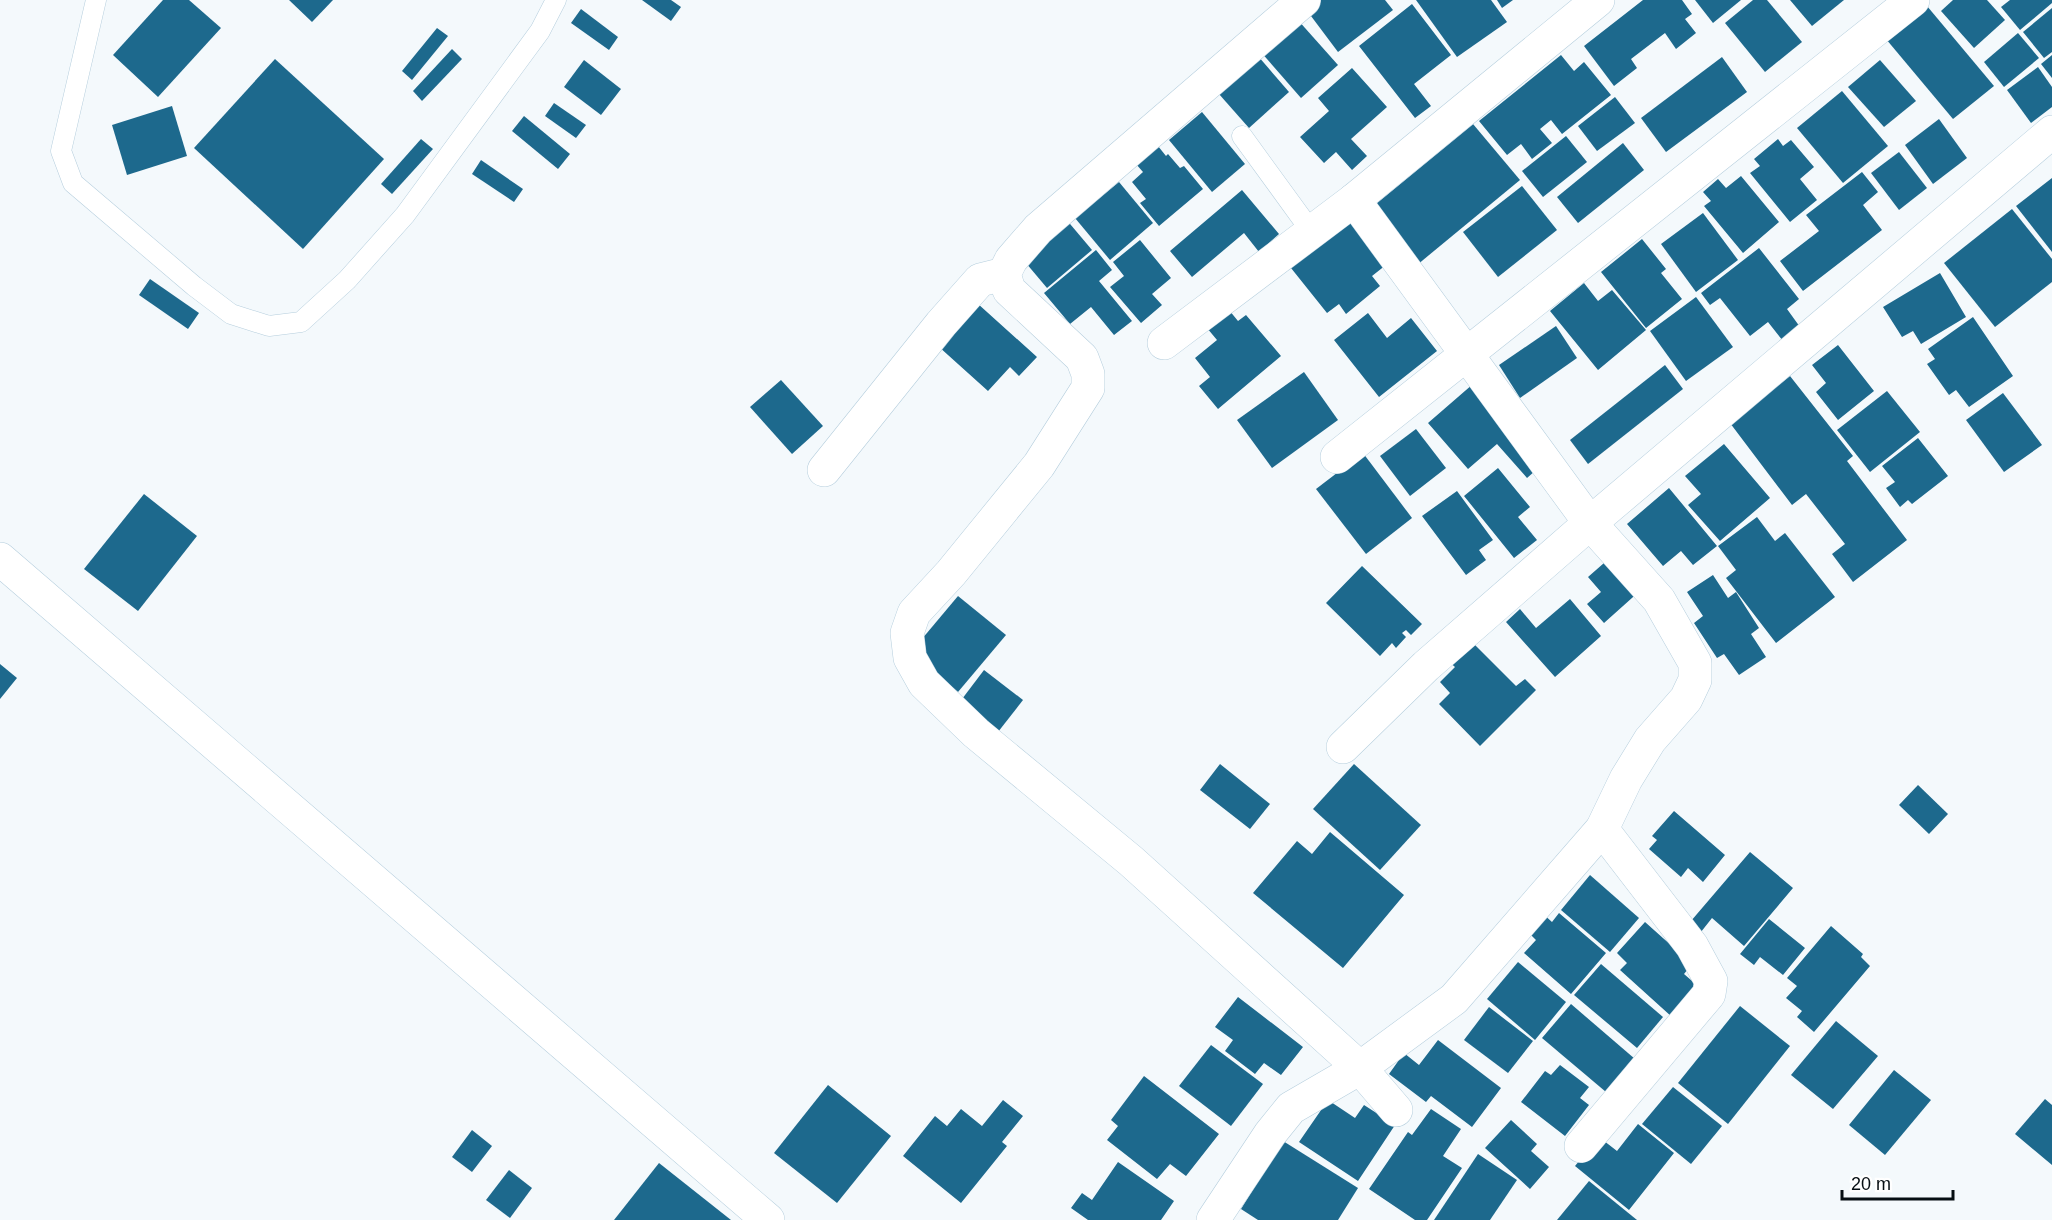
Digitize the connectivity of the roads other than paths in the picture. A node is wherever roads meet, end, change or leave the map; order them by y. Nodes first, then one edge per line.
1 (96, 0) edge
2 (556, 0) edge
3 (1304, 0) edge
4 (1598, 0) edge
5 (1913, 0) edge
6 (2052, 132) edge
7 (1242, 136) dead end
8 (1354, 200) junction
9 (1311, 231) junction
10 (1004, 274) junction
11 (1164, 343) dead end
12 (1466, 354) junction
13 (1337, 457) dead end
14 (824, 470) dead end
15 (1590, 523) junction
16 (0, 559) edge
17 (1343, 747) dead end
18 (1602, 829) junction
19 (1360, 1068) junction
20 (1396, 1110) dead end
21 (1581, 1146) dead end
22 (1216, 1219) edge
23 (768, 1220) edge

1 - 2 lane
3 - 10 street
4 - 8 street
5 - 12 street
6 - 15 street
7 - 9 lane
8 - 9 street
8 - 12 street
9 - 11 street
10 - 14 street
10 - 19 street
12 - 13 street
12 - 15 street
15 - 17 street
15 - 18 street
16 - 23 street
18 - 19 street
18 - 21 street
19 - 20 street
19 - 22 street

